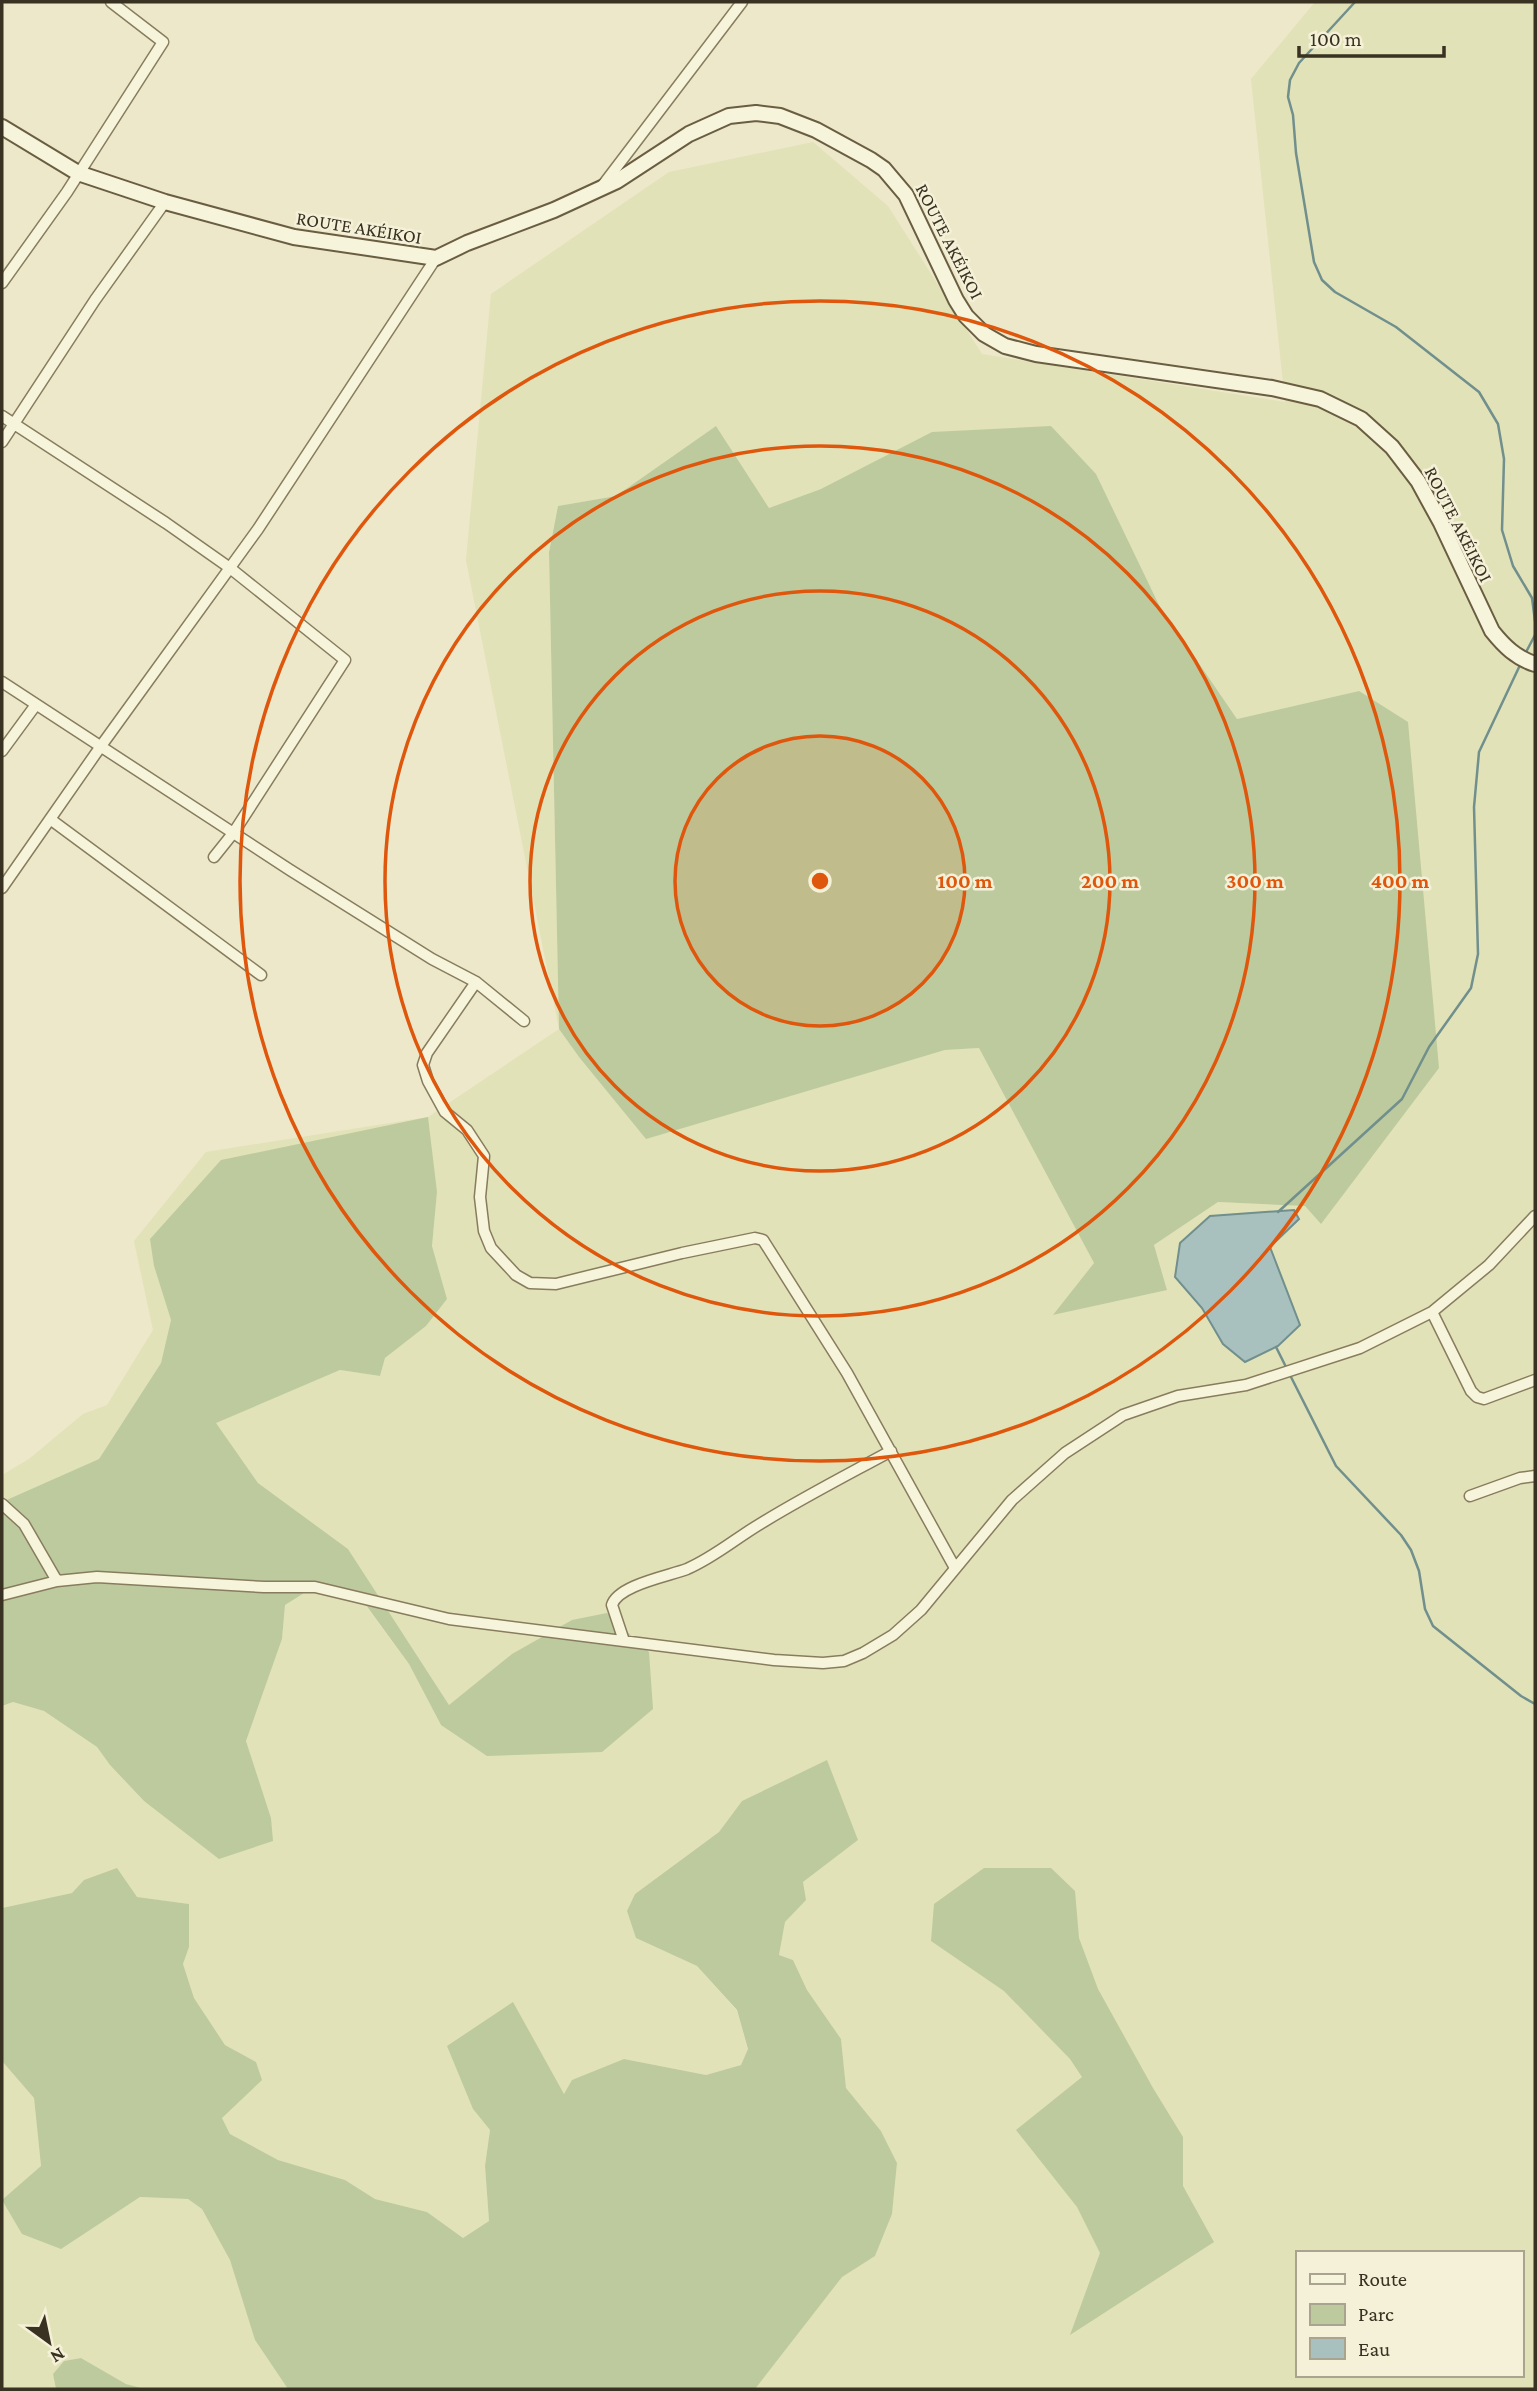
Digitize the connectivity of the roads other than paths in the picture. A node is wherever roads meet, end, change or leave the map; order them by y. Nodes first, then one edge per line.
1 (111, 2) edge
2 (742, 2) edge
3 (3, 130) edge
4 (78, 173) junction
5 (601, 189) junction
6 (165, 202) junction
7 (436, 258) junction
8 (2, 283) edge
9 (2, 416) edge
10 (13, 424) junction
11 (2, 442) edge
12 (230, 568) junction
13 (1535, 664) edge
14 (2, 682) edge
15 (35, 706) junction
16 (101, 746) junction
17 (2, 751) edge
18 (50, 818) junction
19 (234, 832) junction
20 (214, 858) dead end
21 (2, 888) edge
22 (261, 975) dead end
23 (476, 982) junction
24 (524, 1021) dead end
25 (1535, 1216) edge
26 (1433, 1312) junction
27 (1535, 1380) edge
28 (891, 1451) junction
29 (1535, 1476) edge
30 (1470, 1496) dead end
31 (2, 1504) edge
32 (955, 1568) junction
33 (57, 1581) junction
34 (2, 1595) edge
35 (624, 1641) junction

1 - 4 street
2 - 5 street
3 - 4 street, ROUTE AKÉIKOI
4 - 6 street, ROUTE AKÉIKOI
4 - 8 street
5 - 7 street, ROUTE AKÉIKOI
5 - 13 street, ROUTE AKÉIKOI
6 - 7 street, ROUTE AKÉIKOI
6 - 10 street
7 - 12 street
9 - 10 street
10 - 11 street
10 - 12 street
12 - 16 street
12 - 19 street
14 - 15 street
15 - 16 street
15 - 17 street
16 - 18 street
16 - 19 street
18 - 21 street
18 - 22 street
19 - 20 street
19 - 23 street
23 - 24 street
23 - 28 street
25 - 26 street
26 - 27 street
26 - 32 street
28 - 32 street
28 - 35 street
29 - 30 street
31 - 33 street
32 - 35 street
33 - 34 street
33 - 35 street

